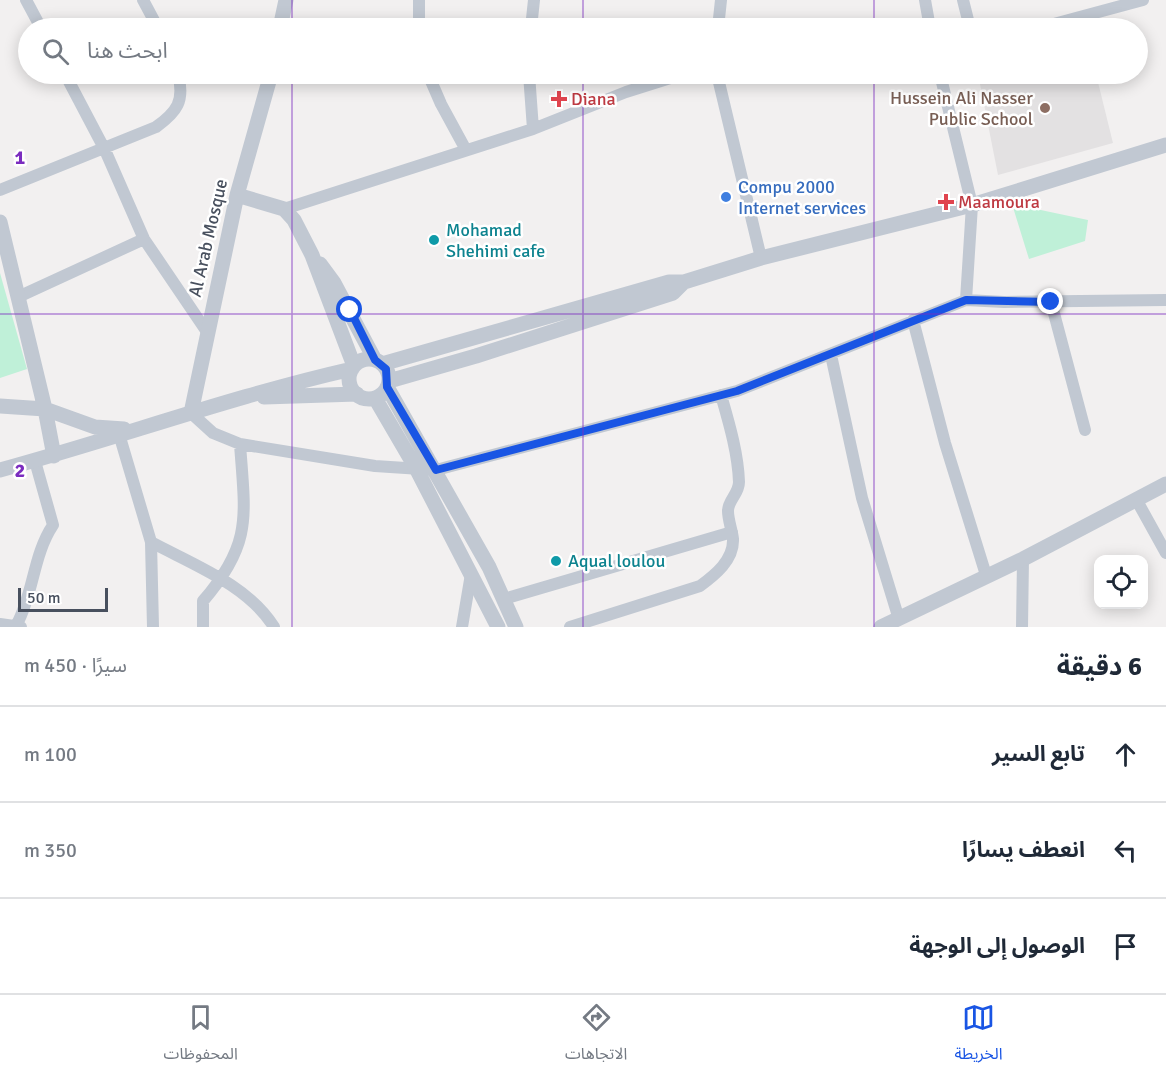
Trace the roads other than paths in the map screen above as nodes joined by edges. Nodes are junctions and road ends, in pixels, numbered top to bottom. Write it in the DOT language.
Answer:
graph roads {
  1 [pos="26,0"];
  2 [pos="143,0"];
  3 [pos="286,0"];
  4 [pos="419,0"];
  5 [pos="534,0"];
  6 [pos="721,0"];
  7 [pos="925,0"];
  8 [pos="963,0"];
  9 [pos="1143,0"];
  10 [pos="36,18"];
  11 [pos="153,18"];
  12 [pos="282,18"];
  13 [pos="419,18"];
  14 [pos="532,18"];
  15 [pos="719,18"];
  16 [pos="928,18"];
  17 [pos="968,18"];
  18 [pos="1076,18"];
  19 [pos="70,84"];
  20 [pos="180,84"];
  21 [pos="268,84"];
  22 [pos="432,84"];
  23 [pos="530,84"];
  24 [pos="651,84"];
  25 [pos="719,84"];
  26 [pos="942,84"];
  27 [pos="533,129"];
  28 [pos="1166,145"];
  29 [pos="105,150"];
  30 [pos="466,150"];
  31 [pos="0,189"];
  32 [pos="237,195"];
  33 [pos="972,205"];
  34 [pos="284,209"];
  35 [pos="0,222"];
  36 [pos="144,239"];
  37 [pos="312,255"];
  38 [pos="761,258"];
  39 [pos="684,282"];
  40 [pos="18,297"];
  41 [pos="966,300"];
  42 [pos="1166,300"];
  43 [pos="1051,302"];
  44 [pos="914,321"];
  45 [pos="207,332"];
  46 [pos="831,355"];
  47 [pos="379,362"];
  48 [pos="353,368"];
  49 [pos="388,384"];
  50 [pos="357,394"];
  51 [pos="721,395"];
  52 [pos="375,398"];
  53 [pos="238,400"];
  54 [pos="0,406"];
  55 [pos="45,409"];
  56 [pos="191,413"];
  57 [pos="142,428"];
  58 [pos="1085,430"];
  59 [pos="119,434"];
  60 [pos="240,444"];
  61 [pos="54,456"];
  62 [pos="36,461"];
  63 [pos="0,470"];
  64 [pos="417,470"];
  65 [pos="436,470"];
  66 [pos="1166,484"];
  67 [pos="1136,499"];
  68 [pos="732,532"];
  69 [pos="151,542"];
  70 [pos="1166,553"];
  71 [pos="1023,559"];
  72 [pos="471,574"];
  73 [pos="986,575"];
  74 [pos="222,579"];
  75 [pos="504,599"];
  76 [pos="898,616"];
  77 [pos="0,624"];
  78 [pos="19,626"];
  79 [pos="153,627"];
  80 [pos="203,627"];
  81 [pos="274,627"];
  82 [pos="462,627"];
  83 [pos="498,627"];
  84 [pos="516,627"];
  85 [pos="570,627"];
  86 [pos="880,627"];
  87 [pos="1022,627"];
  1 -- 10 [label="street"];
  2 -- 11 [label="street"];
  3 -- 12 [label="street"];
  4 -- 13 [label="street"];
  5 -- 14 [label="street"];
  6 -- 15 [label="street"];
  7 -- 16 [label="street"];
  8 -- 17 [label="street"];
  9 -- 18 [label="street"];
  19 -- 29 [label="street"];
  20 -- 29 [label="street"];
  21 -- 32 [label="street, Al Arab Mosque"];
  22 -- 30 [label="street"];
  23 -- 27 [label="street"];
  24 -- 27 [label="street"];
  25 -- 38 [label="street"];
  26 -- 33 [label="street"];
  27 -- 30 [label="street"];
  28 -- 33 [label="street"];
  29 -- 31 [label="street"];
  29 -- 36 [label="street"];
  30 -- 34 [label="street"];
  32 -- 34 [label="street"];
  32 -- 45 [label="street, Al Arab Mosque"];
  33 -- 38 [label="street"];
  33 -- 41 [label="street"];
  34 -- 37 [label="street"];
  35 -- 40 [label="street"];
  36 -- 40 [label="street"];
  36 -- 45 [label="street"];
  37 -- 47 [label="street"];
  37 -- 48 [label="street"];
  38 -- 39 [label="street"];
  39 -- 47 [label="street"];
  39 -- 49 [label="street"];
  40 -- 55 [label="street"];
  41 -- 43 [label="street"];
  41 -- 44 [label="street"];
  42 -- 43 [label="street"];
  43 -- 58 [label="street"];
  44 -- 46 [label="street"];
  44 -- 73 [label="street"];
  45 -- 56 [label="street, Al Arab Mosque"];
  46 -- 51 [label="street"];
  46 -- 76 [label="street"];
  47 -- 48 [label="street"];
  47 -- 49 [label="street"];
  48 -- 50 [label="street"];
  48 -- 53 [label="street"];
  49 -- 52 [label="street"];
  49 -- 65 [label="street"];
  50 -- 52 [label="street"];
  50 -- 53 [label="street"];
  51 -- 65 [label="street"];
  51 -- 68 [label="street"];
  52 -- 64 [label="street"];
  53 -- 56 [label="street"];
  54 -- 55 [label="street"];
  55 -- 57 [label="street"];
  55 -- 61 [label="street"];
  56 -- 57 [label="street"];
  56 -- 60 [label="street"];
  57 -- 59 [label="street"];
  59 -- 61 [label="street"];
  59 -- 69 [label="street"];
  60 -- 64 [label="street"];
  60 -- 74 [label="street"];
  61 -- 62 [label="street"];
  62 -- 63 [label="street"];
  62 -- 78 [label="street"];
  64 -- 65 [label="street"];
  64 -- 72 [label="street"];
  65 -- 75 [label="street"];
  66 -- 67 [label="street"];
  67 -- 70 [label="street"];
  67 -- 71 [label="street"];
  68 -- 75 [label="street"];
  68 -- 85 [label="street"];
  69 -- 74 [label="street"];
  69 -- 79 [label="street"];
  71 -- 73 [label="street"];
  71 -- 87 [label="street"];
  72 -- 82 [label="street"];
  72 -- 83 [label="street"];
  73 -- 76 [label="street"];
  74 -- 80 [label="street"];
  74 -- 81 [label="street"];
  75 -- 84 [label="street"];
  76 -- 86 [label="street"];
  77 -- 78 [label="street"];
}
